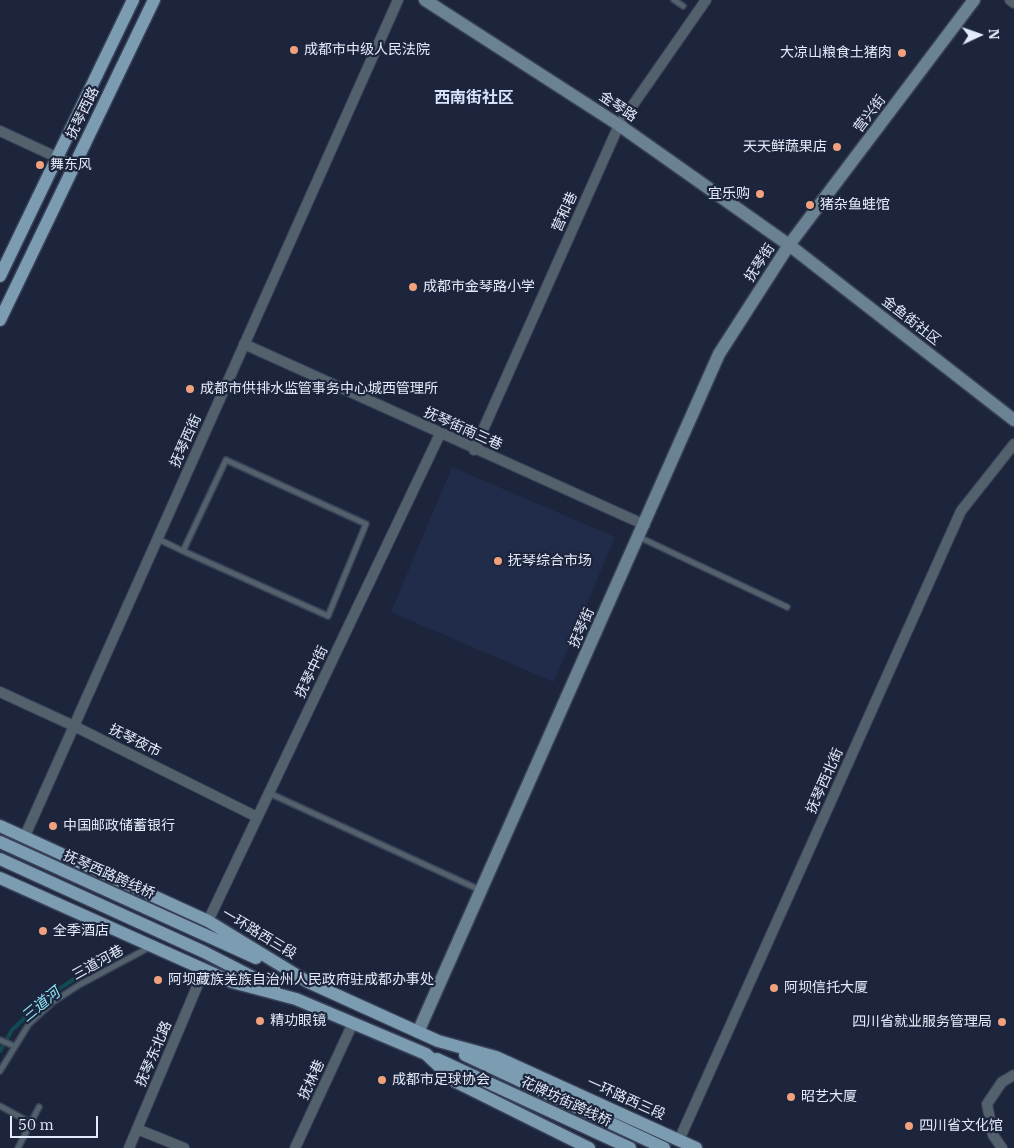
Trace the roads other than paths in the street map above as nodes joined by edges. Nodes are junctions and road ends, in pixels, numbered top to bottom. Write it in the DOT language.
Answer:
graph roads {
  1 [pos="133,0"];
  2 [pos="154,0"];
  3 [pos="398,0"];
  4 [pos="425,0"];
  5 [pos="674,0"];
  6 [pos="706,0"];
  7 [pos="974,0"];
  8 [pos="1010,0"];
  9 [pos="1014,3"];
  10 [pos="683,6"];
  11 [pos="619,125"];
  12 [pos="0,131"];
  13 [pos="62,160"];
  14 [pos="789,245"];
  15 [pos="0,276"];
  16 [pos="0,320"];
  17 [pos="244,344"];
  18 [pos="1014,420"];
  19 [pos="440,434"];
  20 [pos="1014,444"];
  21 [pos="474,450"];
  22 [pos="645,525"];
  23 [pos="639,537"];
  24 [pos="158,539"];
  25 [pos="183,551"];
  26 [pos="787,607"];
  27 [pos="0,692"];
  28 [pos="74,726"];
  29 [pos="269,793"];
  30 [pos="257,817"];
  31 [pos="0,826"];
  32 [pos="24,838"];
  33 [pos="0,842"];
  34 [pos="0,859"];
  35 [pos="0,878"];
  36 [pos="481,890"];
  37 [pos="208,921"];
  38 [pos="153,946"];
  39 [pos="204,970"];
  40 [pos="308,982"];
  41 [pos="296,999"];
  42 [pos="353,1024"];
  43 [pos="418,1032"];
  44 [pos="0,1040"];
  45 [pos="438,1041"];
  46 [pos="12,1045"];
  47 [pos="426,1054"];
  48 [pos="0,1071"];
  49 [pos="1014,1074"];
  50 [pos="0,1106"];
  51 [pos="39,1106"];
  52 [pos="31,1123"];
  53 [pos="137,1129"];
  54 [pos="679,1140"];
  55 [pos="18,1148"];
  56 [pos="128,1148"];
  57 [pos="184,1148"];
  58 [pos="295,1148"];
  59 [pos="589,1148"];
  60 [pos="630,1148"];
  61 [pos="664,1148"];
  62 [pos="696,1148"];
  63 [pos="1002,1148"];
  1 -- 13 [label="main road, 抚琴西路"];
  2 -- 16 [label="main road, 抚琴西路"];
  3 -- 17 [label="street, 抚琴西街"];
  4 -- 11 [label="street, 金琴路"];
  5 -- 10 [label="lane"];
  6 -- 11 [label="street, 营和巷"];
  7 -- 14 [label="street, 营兴街"];
  8 -- 9 [label="street"];
  11 -- 14 [label="street, 金琴路"];
  11 -- 21 [label="street, 营和巷"];
  12 -- 13 [label="street"];
  13 -- 15 [label="main road, 抚琴西路"];
  14 -- 18 [label="street, 金鱼街社区"];
  14 -- 22 [label="street, 抚琴街"];
  17 -- 19 [label="street, 抚琴街南三巷"];
  17 -- 24 [label="street, 抚琴西街"];
  19 -- 21 [label="street, 抚琴街南三巷"];
  19 -- 29 [label="street, 抚琴中街"];
  20 -- 54 [label="street, 抚琴西北街"];
  21 -- 22 [label="street, 抚琴街南三巷"];
  22 -- 23 [label="street, 抚琴街"];
  23 -- 26 [label="lane"];
  23 -- 36 [label="street, 抚琴街"];
  24 -- 25 [label="lane"];
  24 -- 28 [label="street, 抚琴西街"];
  25 -- 25 [label="lane"];
  27 -- 28 [label="street, 抚琴夜市"];
  28 -- 30 [label="street, 抚琴夜市"];
  28 -- 32 [label="street, 抚琴西街"];
  29 -- 30 [label="street, 抚琴中街"];
  29 -- 36 [label="lane"];
  30 -- 37 [label="street, 抚琴中街"];
  31 -- 32 [label="main road, 一环路西三段"];
  32 -- 37 [label="main road, 一环路西三段"];
  33 -- 40 [label="main road, 抚琴西路跨线桥"];
  34 -- 41 [label="main road"];
  35 -- 38 [label="main road"];
  36 -- 43 [label="street, 抚琴街"];
  37 -- 40 [label="main road, 一环路西三段"];
  38 -- 39 [label="main road"];
  38 -- 46 [label="lane, 三道河巷"];
  39 -- 41 [label="main road"];
  39 -- 53 [label="street, 抚琴东北路"];
  40 -- 43 [label="main road, 一环路西三段"];
  41 -- 42 [label="main road"];
  42 -- 47 [label="main road"];
  42 -- 58 [label="street, 抚林巷"];
  43 -- 45 [label="main road, 一环路西三段"];
  44 -- 46 [label="lane"];
  45 -- 54 [label="main road, 一环路西三段"];
  45 -- 61 [label="main road, 花牌坊街跨线桥"];
  46 -- 48 [label="lane, 三道河巷"];
  47 -- 59 [label="main road"];
  47 -- 60 [label="main road, 花牌坊街跨线桥"];
  49 -- 63 [label="street"];
  50 -- 52 [label="lane"];
  51 -- 52 [label="lane"];
  52 -- 55 [label="lane"];
  53 -- 56 [label="street, 抚琴东北路"];
  53 -- 57 [label="street"];
  54 -- 62 [label="main road, 一环路西三段"];
}
